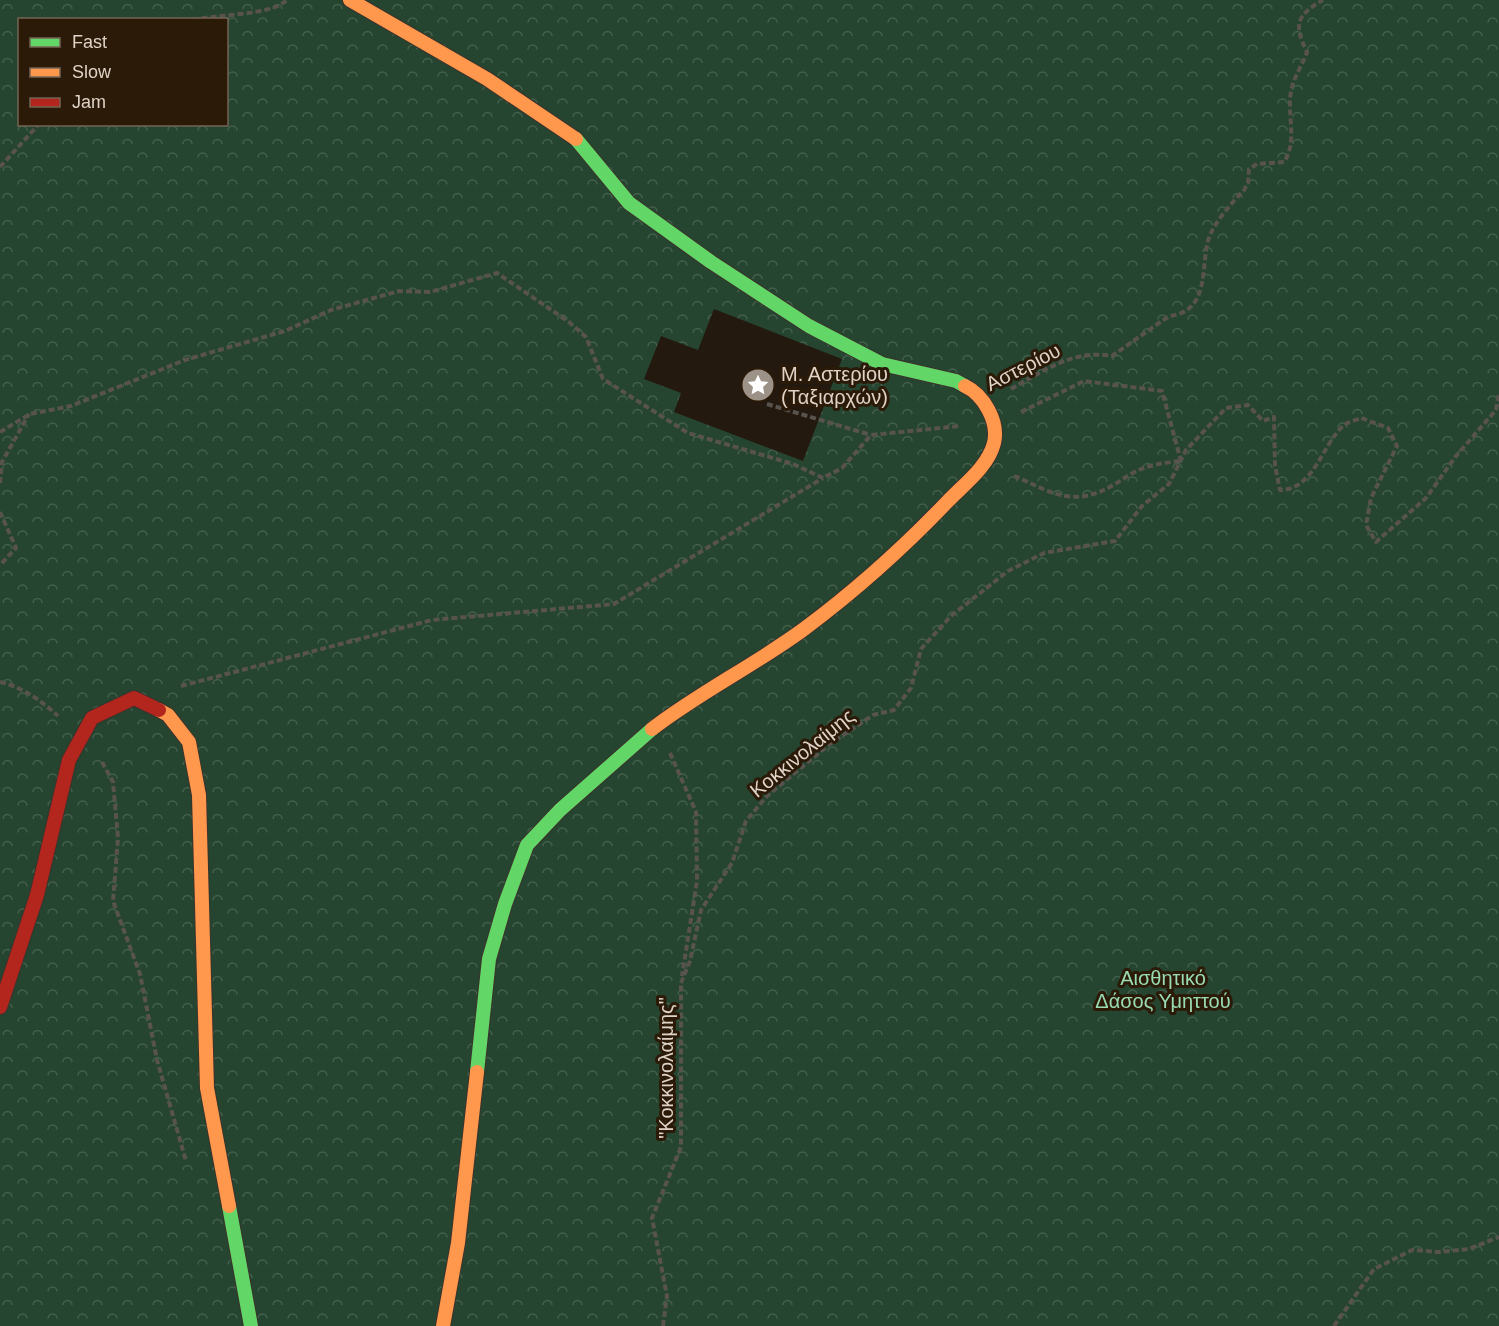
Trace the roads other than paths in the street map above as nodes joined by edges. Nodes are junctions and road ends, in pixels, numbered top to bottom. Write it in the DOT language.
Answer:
graph roads {
  1 [pos="350,0"];
  2 [pos="0,1006"];
  3 [pos="251,1326"];
  4 [pos="443,1326"];
  1 -- 4 [label="street"];
  2 -- 3 [label="street"];
}
